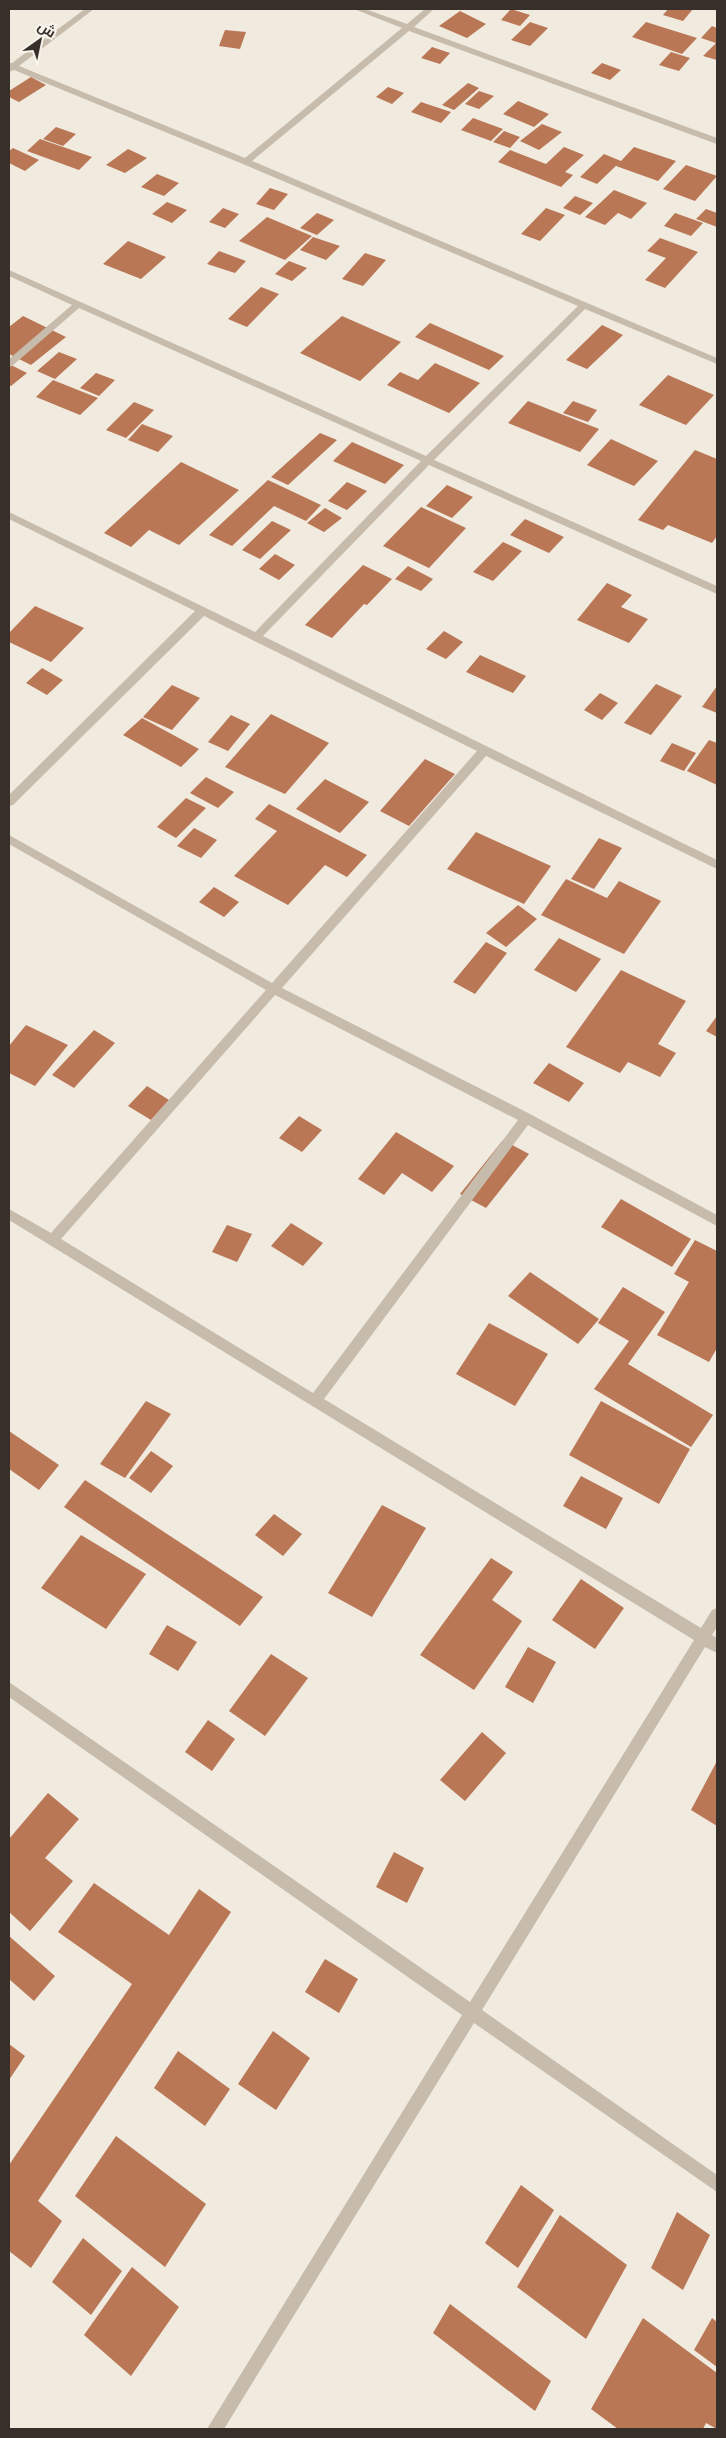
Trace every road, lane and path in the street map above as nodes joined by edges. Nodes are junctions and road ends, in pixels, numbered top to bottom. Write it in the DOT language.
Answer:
graph roads {
  1 [pos="90,9"];
  2 [pos="358,9"];
  3 [pos="430,9"];
  4 [pos="406,28"];
  5 [pos="10,67"];
  6 [pos="717,141"];
  7 [pos="246,162"];
  8 [pos="9,273"];
  9 [pos="78,304"];
  10 [pos="584,305"];
  11 [pos="717,361"];
  12 [pos="9,364"];
  13 [pos="428,460"];
  14 [pos="9,515"];
  15 [pos="717,590"];
  16 [pos="203,610"];
  17 [pos="256,636"];
  18 [pos="484,750"];
  19 [pos="9,802"];
  20 [pos="9,839"];
  21 [pos="717,865"];
  22 [pos="274,989"];
  23 [pos="526,1118"];
  24 [pos="9,1214"];
  25 [pos="717,1222"];
  26 [pos="52,1240"];
  27 [pos="315,1401"];
  28 [pos="717,1615"];
  29 [pos="703,1637"];
  30 [pos="717,1646"];
  31 [pos="9,1690"];
  32 [pos="472,2011"];
  33 [pos="717,2184"];
  34 [pos="215,2429"];
  1 -- 5 [label="street"];
  2 -- 4 [label="street"];
  3 -- 4 [label="street"];
  4 -- 6 [label="street"];
  4 -- 7 [label="street"];
  5 -- 7 [label="street"];
  7 -- 10 [label="street"];
  8 -- 9 [label="street"];
  9 -- 12 [label="street"];
  9 -- 13 [label="street"];
  10 -- 11 [label="street"];
  10 -- 13 [label="street"];
  13 -- 15 [label="street"];
  13 -- 17 [label="street"];
  14 -- 16 [label="street"];
  16 -- 17 [label="street"];
  16 -- 19 [label="street"];
  17 -- 18 [label="street"];
  18 -- 21 [label="street"];
  18 -- 22 [label="street"];
  20 -- 22 [label="street"];
  22 -- 23 [label="street"];
  22 -- 26 [label="street"];
  23 -- 25 [label="street"];
  23 -- 27 [label="street"];
  24 -- 26 [label="street"];
  26 -- 27 [label="street"];
  27 -- 29 [label="street"];
  28 -- 29 [label="street"];
  29 -- 30 [label="street"];
  29 -- 32 [label="street"];
  31 -- 32 [label="street"];
  32 -- 33 [label="street"];
  32 -- 34 [label="street"];
}
